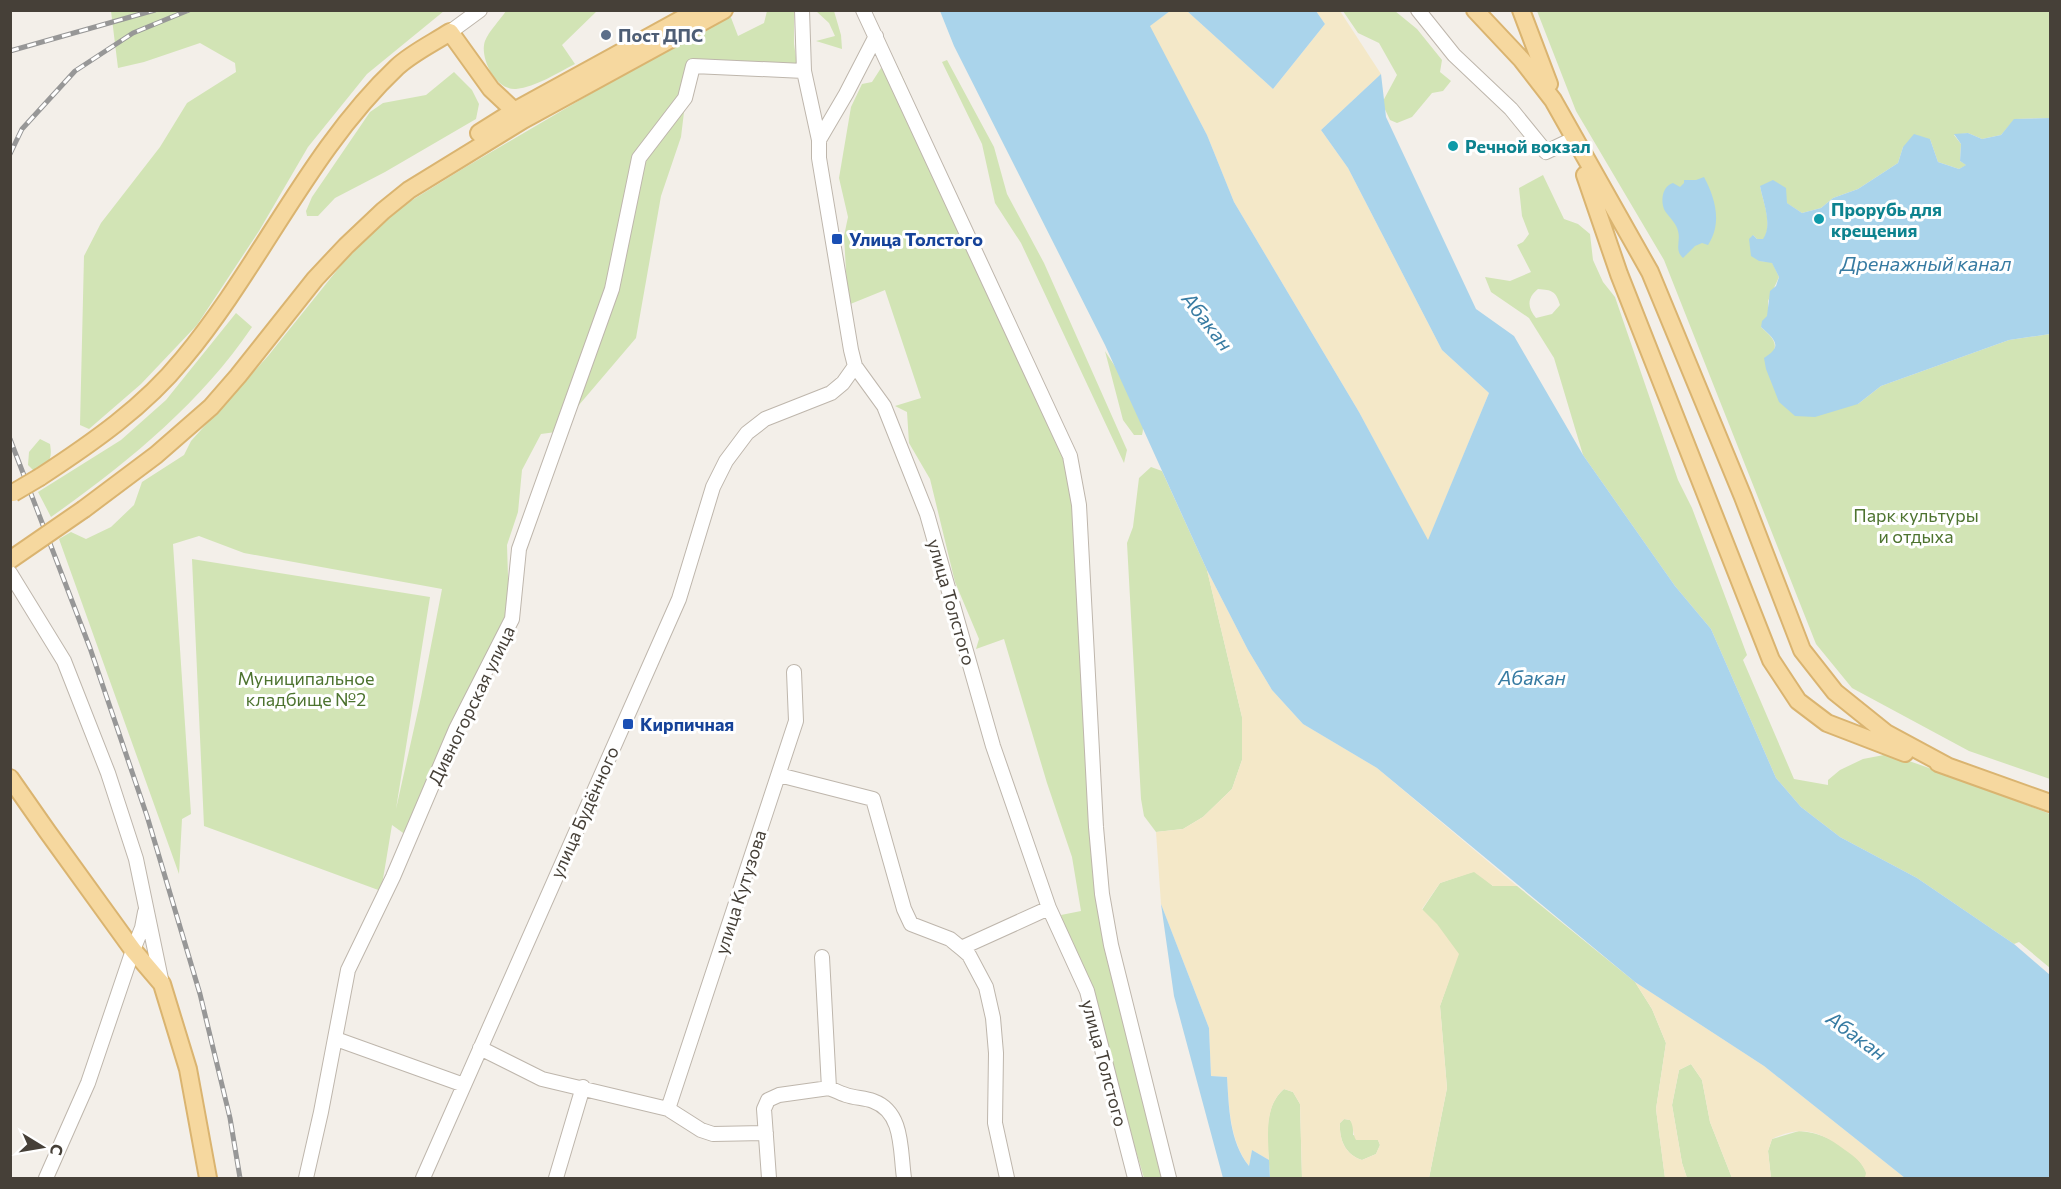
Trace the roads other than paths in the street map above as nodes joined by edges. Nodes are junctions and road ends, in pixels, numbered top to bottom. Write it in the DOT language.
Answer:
graph roads {
  1 [pos="480,10"];
  2 [pos="698,10"];
  3 [pos="724,10"];
  4 [pos="802,10"];
  5 [pos="863,10"];
  6 [pos="1418,10"];
  7 [pos="1475,10"];
  8 [pos="1521,10"];
  9 [pos="450,32"];
  10 [pos="876,36"];
  11 [pos="804,71"];
  12 [pos="491,89"];
  13 [pos="550,92"];
  14 [pos="1560,113"];
  15 [pos="519,115"];
  16 [pos="1573,139"];
  17 [pos="819,140"];
  18 [pos="855,366"];
  19 [pos="12,494"];
  20 [pos="83,506"];
  21 [pos="10,550"];
  22 [pos="10,560"];
  23 [pos="10,573"];
  24 [pos="794,672"];
  25 [pos="1949,767"];
  26 [pos="779,775"];
  27 [pos="10,778"];
  28 [pos="2050,803"];
  29 [pos="146,904"];
  30 [pos="1049,908"];
  31 [pos="961,948"];
  32 [pos="133,950"];
  33 [pos="822,957"];
  34 [pos="162,984"];
  35 [pos="336,1039"];
  36 [pos="480,1048"];
  37 [pos="464,1085"];
  38 [pos="583,1087"];
  39 [pos="829,1088"];
  40 [pos="668,1109"];
  41 [pos="766,1133"];
  42 [pos="46,1179"];
  43 [pos="208,1179"];
  44 [pos="306,1179"];
  45 [pos="423,1179"];
  46 [pos="556,1179"];
  47 [pos="769,1179"];
  48 [pos="904,1179"];
  49 [pos="1007,1179"];
  50 [pos="1135,1179"];
  51 [pos="1169,1179"];
  1 -- 9 [label="street"];
  2 -- 13 [label="main road"];
  3 -- 15 [label="main road"];
  4 -- 11 [label="street, улица Толстого"];
  5 -- 10 [label="street"];
  6 -- 16 [label="street"];
  7 -- 14 [label="main road"];
  8 -- 14 [label="main road"];
  9 -- 12 [label="main road"];
  9 -- 19 [label="main road, bridge"];
  10 -- 17 [label="street"];
  10 -- 51 [label="street"];
  11 -- 17 [label="street, улица Толстого"];
  11 -- 35 [label="street, Дивногорская улица"];
  12 -- 13 [label="main road"];
  12 -- 15 [label="main road"];
  13 -- 15 [label="main road"];
  14 -- 16 [label="main road"];
  15 -- 20 [label="main road"];
  16 -- 25 [label="main road"];
  16 -- 25 [label="main road"];
  17 -- 18 [label="street, улица Толстого"];
  18 -- 30 [label="street, улица Толстого"];
  18 -- 36 [label="street, улица Будённого"];
  20 -- 21 [label="main road"];
  20 -- 22 [label="main road, bridge"];
  23 -- 29 [label="street"];
  24 -- 26 [label="street, улица Кутузова"];
  25 -- 28 [label="main road"];
  26 -- 31 [label="street"];
  26 -- 40 [label="street, улица Кутузова"];
  27 -- 32 [label="main road"];
  29 -- 32 [label="street"];
  29 -- 34 [label="street"];
  30 -- 31 [label="street"];
  30 -- 50 [label="street, улица Толстого"];
  31 -- 49 [label="street"];
  32 -- 34 [label="main road"];
  32 -- 42 [label="street"];
  33 -- 39 [label="street"];
  34 -- 43 [label="main road"];
  35 -- 37 [label="street"];
  35 -- 44 [label="street, Дивногорская улица"];
  36 -- 37 [label="street, улица Будённого"];
  36 -- 38 [label="street"];
  37 -- 45 [label="street, улица Будённого"];
  38 -- 40 [label="street"];
  38 -- 46 [label="street"];
  39 -- 41 [label="street"];
  39 -- 48 [label="street"];
  40 -- 41 [label="street"];
  41 -- 47 [label="street"];
}
